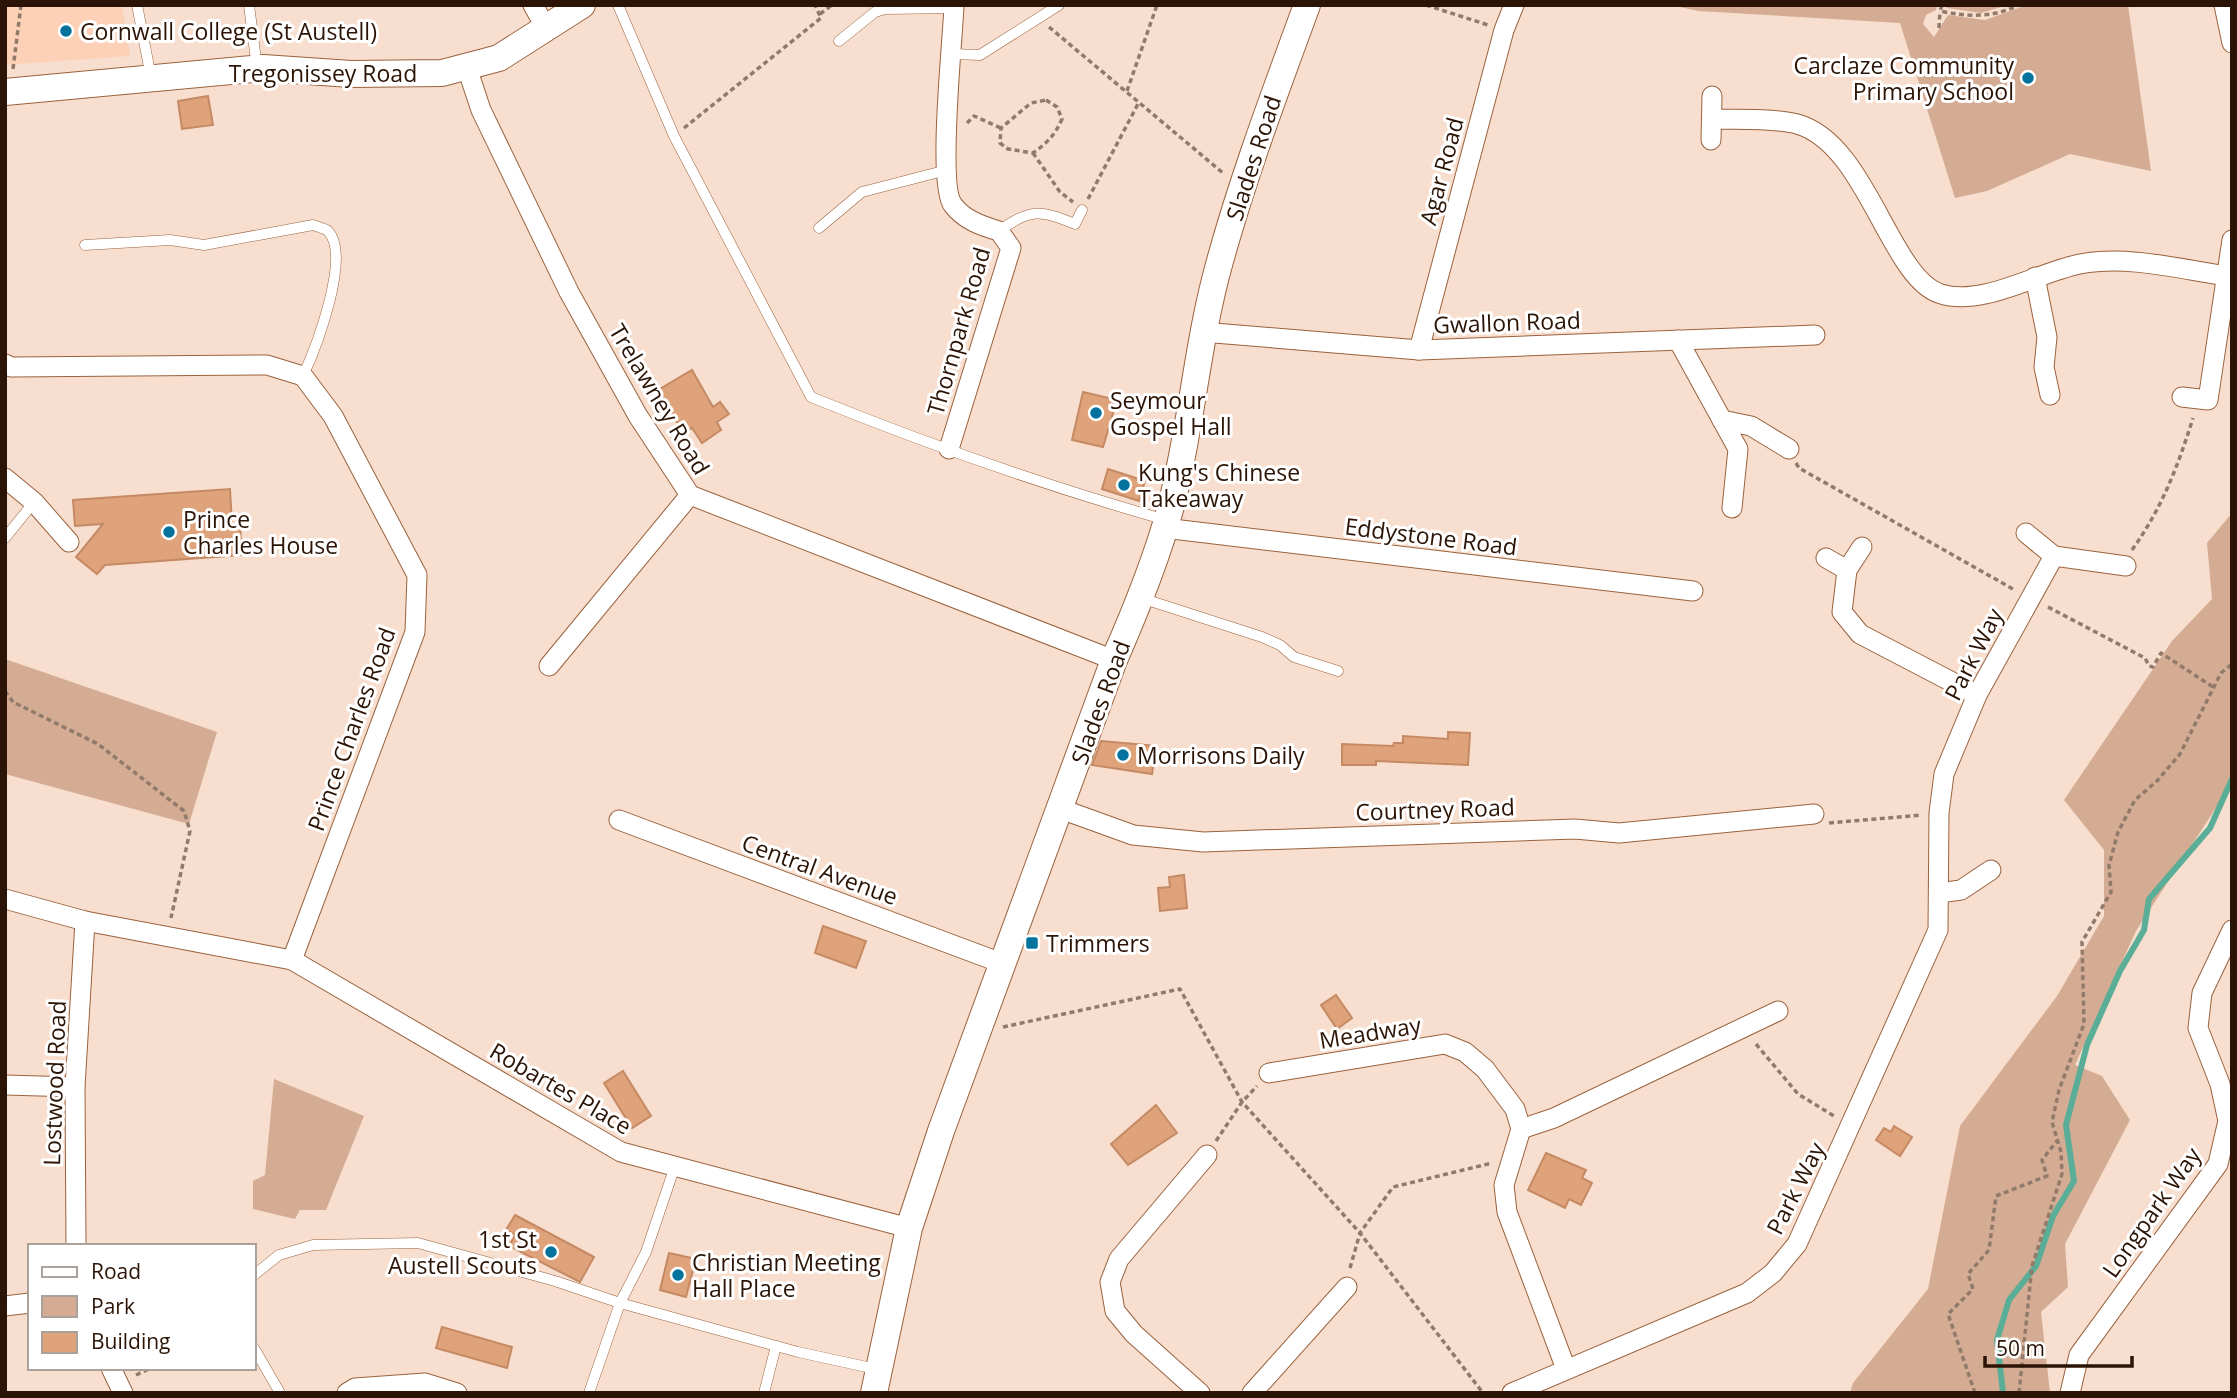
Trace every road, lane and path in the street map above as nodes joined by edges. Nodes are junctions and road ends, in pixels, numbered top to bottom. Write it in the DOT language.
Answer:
graph roads {
  1 [pos="20,5"];
  2 [pos="137,5"];
  3 [pos="249,5"];
  4 [pos="533,5"];
  5 [pos="582,5"];
  6 [pos="618,5"];
  7 [pos="815,5"];
  8 [pos="832,5"];
  9 [pos="1059,5"];
  10 [pos="1157,5"];
  11 [pos="1307,5"];
  12 [pos="1426,5"];
  13 [pos="1514,5"];
  14 [pos="2019,5"];
  15 [pos="2224,5"];
  16 [pos="954,7"];
  17 [pos="1941,8"];
  18 [pos="820,14"];
  19 [pos="1041,18"];
  20 [pos="546,28"];
  21 [pos="1938,28"];
  22 [pos="1504,30"];
  23 [pos="839,41"];
  24 [pos="2232,43"];
  25 [pos="952,54"];
  26 [pos="467,68"];
  27 [pos="257,69"];
  28 [pos="152,79"];
  29 [pos="1127,91"];
  30 [pos="7,92"];
  31 [pos="1713,96"];
  32 [pos="1139,102"];
  33 [pos="1712,119"];
  34 [pos="1001,128"];
  35 [pos="674,136"];
  36 [pos="947,138"];
  37 [pos="1711,140"];
  38 [pos="1032,153"];
  39 [pos="947,170"];
  40 [pos="1244,183"];
  41 [pos="1082,210"];
  42 [pos="818,228"];
  43 [pos="999,231"];
  44 [pos="2232,240"];
  45 [pos="85,245"];
  46 [pos="2227,276"];
  47 [pos="2035,277"];
  48 [pos="1202,332"];
  49 [pos="1815,335"];
  50 [pos="1678,340"];
  51 [pos="1419,350"];
  52 [pos="5,364"];
  53 [pos="303,376"];
  54 [pos="2050,396"];
  55 [pos="2190,398"];
  56 [pos="1723,420"];
  57 [pos="950,449"];
  58 [pos="1789,449"];
  59 [pos="5,478"];
  60 [pos="690,495"];
  61 [pos="34,502"];
  62 [pos="1732,508"];
  63 [pos="1165,524"];
  64 [pos="2026,534"];
  65 [pos="5,538"];
  66 [pos="69,542"];
  67 [pos="1862,547"];
  68 [pos="2054,556"];
  69 [pos="1826,558"];
  70 [pos="2126,566"];
  71 [pos="1847,570"];
  72 [pos="1693,591"];
  73 [pos="1140,598"];
  74 [pos="2030,598"];
  75 [pos="1114,660"];
  76 [pos="2232,664"];
  77 [pos="549,666"];
  78 [pos="1338,671"];
  79 [pos="2213,687"];
  80 [pos="5,691"];
  81 [pos="1977,695"];
  82 [pos="1061,809"];
  83 [pos="1939,813"];
  84 [pos="1814,814"];
  85 [pos="619,820"];
  86 [pos="1991,870"];
  87 [pos="1938,893"];
  88 [pos="5,899"];
  89 [pos="85,921"];
  90 [pos="2232,930"];
  91 [pos="167,936"];
  92 [pos="2226,956"];
  93 [pos="292,960"];
  94 [pos="1004,964"];
  95 [pos="1778,1011"];
  96 [pos="1743,1028"];
  97 [pos="980,1030"];
  98 [pos="1269,1073"];
  99 [pos="5,1085"];
  100 [pos="75,1087"];
  101 [pos="1242,1102"];
  102 [pos="1852,1128"];
  103 [pos="1521,1129"];
  104 [pos="2057,1141"];
  105 [pos="1208,1155"];
  106 [pos="1511,1158"];
  107 [pos="675,1167"];
  108 [pos="2225,1167"];
  109 [pos="909,1228"];
  110 [pos="1360,1233"];
  111 [pos="76,1244"];
  112 [pos="256,1273"];
  113 [pos="1347,1287"];
  114 [pos="28,1303"];
  115 [pos="620,1303"];
  116 [pos="5,1306"];
  117 [pos="776,1346"];
  118 [pos="256,1351"];
  119 [pos="1566,1369"];
  120 [pos="112,1370"];
  121 [pos="876,1381"];
  122 [pos="122,1393"];
  123 [pos="280,1393"];
  124 [pos="347,1393"];
  125 [pos="457,1393"];
  126 [pos="589,1393"];
  127 [pos="764,1393"];
  128 [pos="1200,1393"];
  129 [pos="1252,1393"];
  130 [pos="1483,1393"];
  131 [pos="1512,1393"];
  132 [pos="1975,1393"];
  133 [pos="2020,1393"];
  134 [pos="2070,1393"];
  1 -- 30 [label="path"];
  2 -- 28 [label="lane"];
  3 -- 27 [label="lane"];
  4 -- 20 [label="street"];
  5 -- 20 [label="street, Tregonissey Road"];
  6 -- 35 [label="lane"];
  7 -- 18 [label="path"];
  8 -- 18 [label="path"];
  9 -- 19 [label="lane"];
  10 -- 29 [label="path"];
  11 -- 40 [label="street, Slades Road"];
  12 -- 22 [label="path"];
  13 -- 22 [label="street, Agar Road"];
  14 -- 17 [label="path"];
  15 -- 24 [label="street"];
  16 -- 23 [label="lane"];
  16 -- 25 [label="street, Thornpark Road"];
  17 -- 21 [label="path"];
  18 -- 35 [label="path"];
  19 -- 25 [label="lane"];
  19 -- 29 [label="path"];
  20 -- 26 [label="street, Tregonissey Road"];
  22 -- 51 [label="street, Agar Road"];
  25 -- 36 [label="street, Thornpark Road"];
  26 -- 27 [label="street, Tregonissey Road"];
  26 -- 60 [label="street, Trelawney Road"];
  27 -- 28 [label="street, Tregonissey Road"];
  28 -- 30 [label="street, Tregonissey Road"];
  29 -- 32 [label="path"];
  31 -- 33 [label="street"];
  32 -- 40 [label="path"];
  32 -- 41 [label="path"];
  33 -- 37 [label="street"];
  33 -- 47 [label="street"];
  34 -- 36 [label="path"];
  34 -- 38 [label="path"];
  34 -- 38 [label="path"];
  35 -- 57 [label="lane"];
  36 -- 39 [label="street, Thornpark Road"];
  38 -- 41 [label="path"];
  39 -- 42 [label="lane"];
  39 -- 43 [label="street, Thornpark Road"];
  40 -- 48 [label="street, Slades Road"];
  41 -- 43 [label="lane"];
  43 -- 57 [label="street, Thornpark Road"];
  44 -- 46 [label="street"];
  45 -- 53 [label="lane"];
  46 -- 47 [label="street"];
  46 -- 55 [label="street"];
  47 -- 54 [label="street"];
  48 -- 51 [label="street, Gwallon Road"];
  48 -- 63 [label="street, Slades Road"];
  49 -- 50 [label="street, Gwallon Road"];
  50 -- 51 [label="street, Gwallon Road"];
  50 -- 56 [label="street"];
  52 -- 53 [label="street"];
  53 -- 93 [label="street, Prince Charles Road"];
  55 -- 70 [label="path"];
  56 -- 58 [label="street"];
  56 -- 62 [label="street"];
  57 -- 63 [label="lane"];
  58 -- 74 [label="path"];
  59 -- 61 [label="street"];
  60 -- 75 [label="street, Trelawney Road"];
  60 -- 77 [label="street"];
  61 -- 65 [label="lane"];
  61 -- 66 [label="street"];
  63 -- 72 [label="street, Eddystone Road"];
  63 -- 73 [label="street, Slades Road"];
  64 -- 68 [label="street"];
  67 -- 71 [label="street"];
  68 -- 70 [label="street"];
  68 -- 74 [label="street, Park Way"];
  69 -- 71 [label="street"];
  71 -- 81 [label="street"];
  73 -- 75 [label="street, Slades Road"];
  73 -- 78 [label="lane"];
  74 -- 79 [label="path"];
  74 -- 81 [label="street, Park Way"];
  75 -- 82 [label="street, Slades Road"];
  76 -- 79 [label="path"];
  79 -- 104 [label="path"];
  80 -- 91 [label="path"];
  81 -- 83 [label="street, Park Way"];
  82 -- 84 [label="street, Courtney Road"];
  82 -- 94 [label="street, Slades Road"];
  83 -- 84 [label="path"];
  83 -- 87 [label="street, Park Way"];
  85 -- 94 [label="street, Central Avenue"];
  86 -- 87 [label="street"];
  87 -- 102 [label="street, Park Way"];
  88 -- 89 [label="street"];
  89 -- 91 [label="street"];
  89 -- 100 [label="street, Lostwood Road"];
  90 -- 92 [label="street, Longpark Way"];
  91 -- 93 [label="street"];
  92 -- 108 [label="street, Longpark Way"];
  93 -- 107 [label="street, Robartes Place"];
  94 -- 97 [label="street, Slades Road"];
  95 -- 96 [label="street"];
  96 -- 102 [label="path"];
  96 -- 103 [label="street"];
  97 -- 101 [label="path"];
  97 -- 109 [label="street, Slades Road"];
  98 -- 101 [label="path"];
  98 -- 103 [label="street, Meadway"];
  99 -- 100 [label="street"];
  100 -- 111 [label="street, Lostwood Road"];
  101 -- 105 [label="path"];
  101 -- 110 [label="path"];
  102 -- 119 [label="street, Park Way"];
  103 -- 106 [label="street"];
  104 -- 132 [label="path"];
  104 -- 133 [label="path"];
  105 -- 128 [label="street"];
  106 -- 110 [label="path"];
  106 -- 119 [label="street"];
  107 -- 109 [label="street, Robartes Place"];
  107 -- 115 [label="lane"];
  108 -- 134 [label="street, Longpark Way"];
  109 -- 121 [label="street, Slades Road"];
  110 -- 113 [label="path"];
  110 -- 130 [label="path"];
  112 -- 115 [label="lane"];
  113 -- 129 [label="street"];
  114 -- 116 [label="street"];
  115 -- 117 [label="lane"];
  115 -- 126 [label="lane"];
  117 -- 121 [label="lane"];
  117 -- 127 [label="lane"];
  118 -- 123 [label="lane"];
  119 -- 131 [label="street, Park Way"];
  120 -- 122 [label="street"];
  124 -- 125 [label="street"];
}
